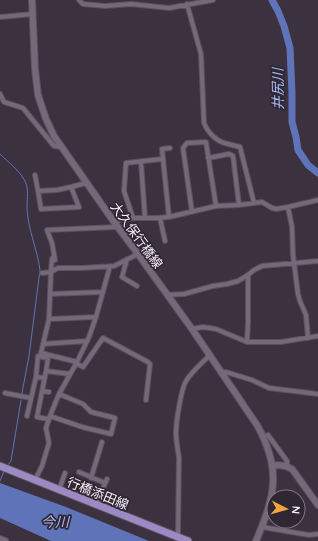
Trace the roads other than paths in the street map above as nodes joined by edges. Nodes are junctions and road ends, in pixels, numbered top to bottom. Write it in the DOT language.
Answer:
graph roads {
  1 [pos="32,0"];
  2 [pos="79,0"];
  3 [pos="212,0"];
  4 [pos="186,4"];
  5 [pos="32,14"];
  6 [pos="0,17"];
  7 [pos="0,94"];
  8 [pos="61,146"];
  9 [pos="170,148"];
  10 [pos="208,158"];
  11 [pos="162,159"];
  12 [pos="141,162"];
  13 [pos="35,175"];
  14 [pos="86,183"];
  15 [pos="71,187"];
  16 [pos="38,191"];
  17 [pos="318,200"];
  18 [pos="254,203"];
  19 [pos="239,205"];
  20 [pos="216,206"];
  21 [pos="288,207"];
  22 [pos="192,212"];
  23 [pos="169,217"];
  24 [pos="133,218"];
  25 [pos="145,218"];
  26 [pos="160,218"];
  27 [pos="116,225"];
  28 [pos="165,241"];
  29 [pos="138,254"];
  30 [pos="127,259"];
  31 [pos="318,261"];
  32 [pos="294,264"];
  33 [pos="110,266"];
  34 [pos="52,272"];
  35 [pos="42,273"];
  36 [pos="248,275"];
  37 [pos="137,286"];
  38 [pos="103,292"];
  39 [pos="50,294"];
  40 [pos="167,294"];
  41 [pos="96,317"];
  42 [pos="49,319"];
  43 [pos="192,329"];
  44 [pos="318,336"];
  45 [pos="308,338"];
  46 [pos="87,341"];
  47 [pos="247,342"];
  48 [pos="43,344"];
  49 [pos="210,355"];
  50 [pos="77,362"];
  51 [pos="46,371"];
  52 [pos="222,373"];
  53 [pos="70,374"];
  54 [pos="36,377"];
  55 [pos="45,378"];
  56 [pos="42,390"];
  57 [pos="48,392"];
  58 [pos="5,393"];
  59 [pos="59,394"];
  60 [pos="318,394"];
  61 [pos="31,398"];
  62 [pos="40,399"];
  63 [pos="146,400"];
  64 [pos="27,416"];
  65 [pos="49,418"];
  66 [pos="264,438"];
  67 [pos="102,442"];
  68 [pos="272,465"];
  69 [pos="287,466"];
  70 [pos="4,468"];
  71 [pos="79,472"];
  72 [pos="65,473"];
  73 [pos="91,478"];
  74 [pos="35,481"];
  75 [pos="59,490"];
  76 [pos="96,504"];
  77 [pos="318,505"];
  78 [pos="262,527"];
  79 [pos="318,534"];
  80 [pos="177,537"];
  81 [pos="0,539"];
  82 [pos="5,541"];
  83 [pos="188,541"];
  84 [pos="256,541"];
  1 -- 5 [label="main road, 大久保行橋線"];
  2 -- 4 [label="street"];
  3 -- 4 [label="street"];
  4 -- 18 [label="street"];
  5 -- 6 [label="street"];
  5 -- 8 [label="main road, 大久保行橋線"];
  7 -- 8 [label="street"];
  8 -- 14 [label="main road, 大久保行橋線"];
  9 -- 11 [label="street"];
  10 -- 19 [label="street"];
  10 -- 20 [label="street"];
  10 -- 22 [label="street"];
  11 -- 12 [label="street"];
  11 -- 23 [label="street"];
  12 -- 24 [label="street"];
  12 -- 25 [label="street"];
  13 -- 16 [label="street"];
  14 -- 15 [label="street"];
  14 -- 27 [label="main road, 大久保行橋線"];
  15 -- 16 [label="street"];
  15 -- 16 [label="street"];
  17 -- 21 [label="street"];
  18 -- 19 [label="street"];
  18 -- 21 [label="street"];
  19 -- 20 [label="street"];
  20 -- 22 [label="street"];
  21 -- 32 [label="street"];
  22 -- 23 [label="street"];
  23 -- 26 [label="street"];
  24 -- 25 [label="street"];
  24 -- 27 [label="street"];
  25 -- 26 [label="street"];
  26 -- 28 [label="street"];
  27 -- 29 [label="main road, 大久保行橋線"];
  27 -- 34 [label="street"];
  29 -- 30 [label="street"];
  29 -- 40 [label="main road, 大久保行橋線"];
  30 -- 33 [label="street"];
  30 -- 37 [label="street"];
  31 -- 32 [label="street"];
  32 -- 36 [label="street"];
  32 -- 45 [label="street"];
  33 -- 34 [label="street"];
  33 -- 38 [label="street"];
  34 -- 35 [label="street"];
  34 -- 39 [label="street"];
  36 -- 40 [label="street"];
  36 -- 47 [label="street"];
  38 -- 39 [label="street"];
  38 -- 41 [label="street"];
  39 -- 42 [label="street"];
  40 -- 43 [label="main road, 大久保行橋線"];
  41 -- 42 [label="street"];
  41 -- 46 [label="street"];
  42 -- 48 [label="street"];
  43 -- 47 [label="street"];
  43 -- 49 [label="main road, 大久保行橋線"];
  44 -- 45 [label="street"];
  45 -- 47 [label="street"];
  46 -- 48 [label="street"];
  46 -- 50 [label="street"];
  48 -- 50 [label="street"];
  49 -- 52 [label="main road, 大久保行橋線"];
  49 -- 80 [label="street"];
  50 -- 53 [label="street"];
  50 -- 63 [label="street"];
  51 -- 53 [label="street"];
  51 -- 54 [label="street"];
  51 -- 55 [label="street"];
  52 -- 60 [label="street"];
  52 -- 66 [label="main road, 大久保行橋線"];
  53 -- 59 [label="street"];
  54 -- 55 [label="street"];
  54 -- 61 [label="street"];
  55 -- 56 [label="street"];
  56 -- 57 [label="street"];
  56 -- 62 [label="street"];
  58 -- 61 [label="street"];
  59 -- 65 [label="street"];
  59 -- 65 [label="street"];
  61 -- 62 [label="street"];
  61 -- 64 [label="street"];
  62 -- 65 [label="street"];
  65 -- 74 [label="street"];
  66 -- 68 [label="main road, 大久保行橋線"];
  66 -- 69 [label="street"];
  67 -- 73 [label="street"];
  68 -- 69 [label="main road"];
  68 -- 78 [label="main road, 大久保行橋線"];
  69 -- 77 [label="main road"];
  70 -- 74 [label="main road, 行橋添田線"];
  71 -- 73 [label="street"];
  72 -- 75 [label="street"];
  73 -- 76 [label="street"];
  74 -- 75 [label="main road, 行橋添田線"];
  75 -- 76 [label="main road, 行橋添田線"];
  76 -- 80 [label="main road, 行橋添田線"];
  78 -- 79 [label="street"];
  78 -- 84 [label="main road, 大久保行橋線"];
  80 -- 83 [label="main road, 行橋添田線"];
  81 -- 82 [label="main road"];
}
